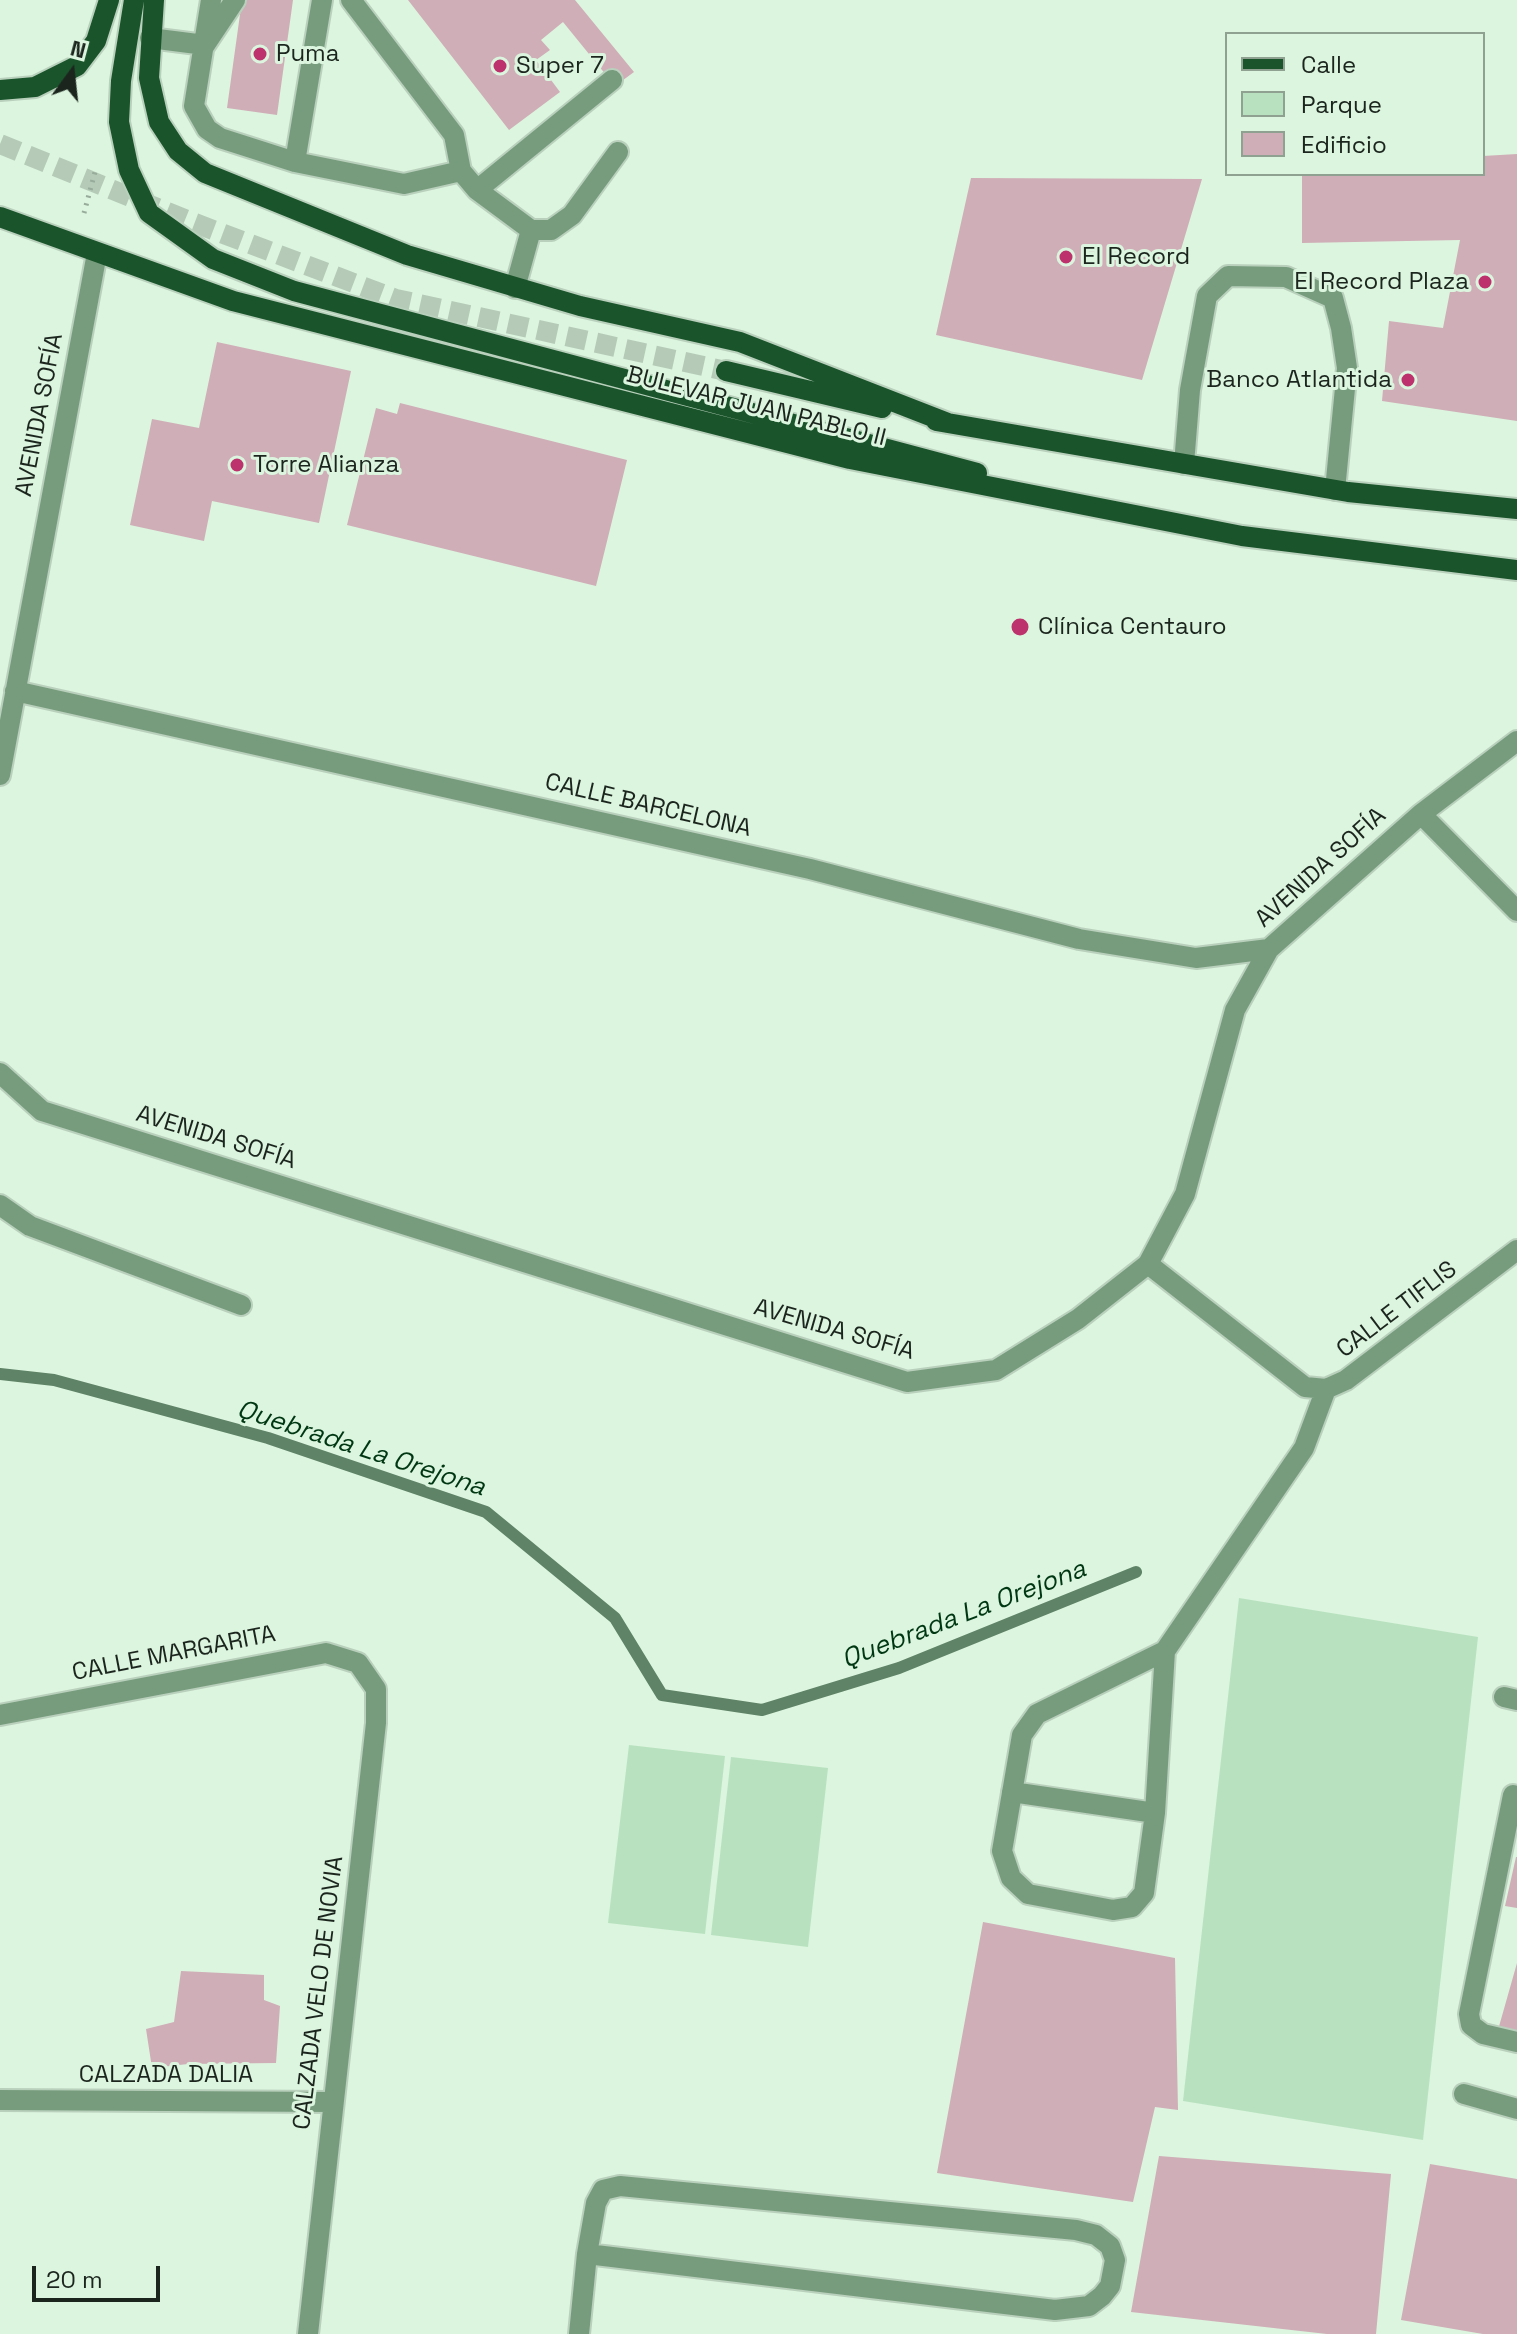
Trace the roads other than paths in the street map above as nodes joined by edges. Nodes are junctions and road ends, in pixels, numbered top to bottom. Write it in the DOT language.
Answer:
graph roads {
  1 [pos="109,0"];
  2 [pos="134,0"];
  3 [pos="154,0"];
  4 [pos="211,0"];
  5 [pos="235,0"];
  6 [pos="322,0"];
  7 [pos="351,0"];
  8 [pos="150,38"];
  9 [pos="205,45"];
  10 [pos="612,80"];
  11 [pos="0,90"];
  12 [pos="618,152"];
  13 [pos="295,162"];
  14 [pos="461,171"];
  15 [pos="477,190"];
  16 [pos="0,217"];
  17 [pos="531,230"];
  18 [pos="97,253"];
  19 [pos="515,288"];
  20 [pos="726,371"];
  21 [pos="948,423"];
  22 [pos="1184,464"];
  23 [pos="1335,490"];
  24 [pos="1517,509"];
  25 [pos="1125,515"];
  26 [pos="1517,570"];
  27 [pos="15,691"];
  28 [pos="1517,741"];
  29 [pos="0,775"];
  30 [pos="1421,814"];
  31 [pos="1517,911"];
  32 [pos="1269,949"];
  33 [pos="0,1073"];
  34 [pos="0,1205"];
  35 [pos="1517,1250"];
  36 [pos="1148,1264"];
  37 [pos="241,1305"];
  38 [pos="1326,1389"];
  39 [pos="1165,1651"];
  40 [pos="358,1663"];
  41 [pos="0,1715"];
  42 [pos="1012,1792"];
  43 [pos="1513,1795"];
  44 [pos="1155,1813"];
  45 [pos="1517,2042"];
  46 [pos="1464,2094"];
  47 [pos="0,2100"];
  48 [pos="332,2102"];
  49 [pos="1517,2109"];
  50 [pos="587,2254"];
  51 [pos="308,2334"];
  52 [pos="579,2334"];
  1 -- 11 [label="main road"];
  2 -- 25 [label="main road"];
  3 -- 8 [label="main road"];
  4 -- 9 [label="street"];
  5 -- 9 [label="street"];
  6 -- 13 [label="street"];
  7 -- 14 [label="street"];
  8 -- 9 [label="street"];
  8 -- 19 [label="main road"];
  9 -- 13 [label="street"];
  10 -- 15 [label="street"];
  12 -- 17 [label="street"];
  13 -- 14 [label="street"];
  14 -- 15 [label="street"];
  15 -- 17 [label="street"];
  16 -- 18 [label="main road, BULEVAR JUAN PABLO II"];
  17 -- 19 [label="street"];
  18 -- 25 [label="main road, BULEVAR JUAN PABLO II"];
  18 -- 27 [label="street, AVENIDA SOFÍA"];
  19 -- 21 [label="main road"];
  20 -- 21 [label="main road, BULEVAR JUAN PABLO II"];
  21 -- 22 [label="main road, BULEVAR JUAN PABLO II"];
  22 -- 23 [label="main road, BULEVAR JUAN PABLO II"];
  22 -- 23 [label="street"];
  23 -- 24 [label="main road, BULEVAR JUAN PABLO II"];
  25 -- 26 [label="main road, BULEVAR JUAN PABLO II"];
  27 -- 29 [label="street, AVENIDA SOFÍA"];
  27 -- 32 [label="street, CALLE BARCELONA"];
  28 -- 30 [label="street, AVENIDA SOFÍA"];
  30 -- 31 [label="street"];
  30 -- 32 [label="street, AVENIDA SOFÍA"];
  32 -- 36 [label="street, AVENIDA SOFÍA"];
  33 -- 36 [label="street, AVENIDA SOFÍA"];
  34 -- 37 [label="street"];
  35 -- 38 [label="street, CALLE TIFLIS"];
  36 -- 38 [label="street, CALLE TIFLIS"];
  38 -- 39 [label="street"];
  39 -- 42 [label="street"];
  39 -- 44 [label="street"];
  40 -- 41 [label="street, CALLE MARGARITA"];
  40 -- 48 [label="street, CALZADA VELO DE NOVIA"];
  42 -- 44 [label="street"];
  42 -- 44 [label="street"];
  43 -- 45 [label="street"];
  46 -- 49 [label="street"];
  47 -- 48 [label="street, CALZADA DALIA"];
  48 -- 51 [label="street, CALZADA VELO DE NOVIA"];
  50 -- 50 [label="street"];
  50 -- 52 [label="street"];
}
